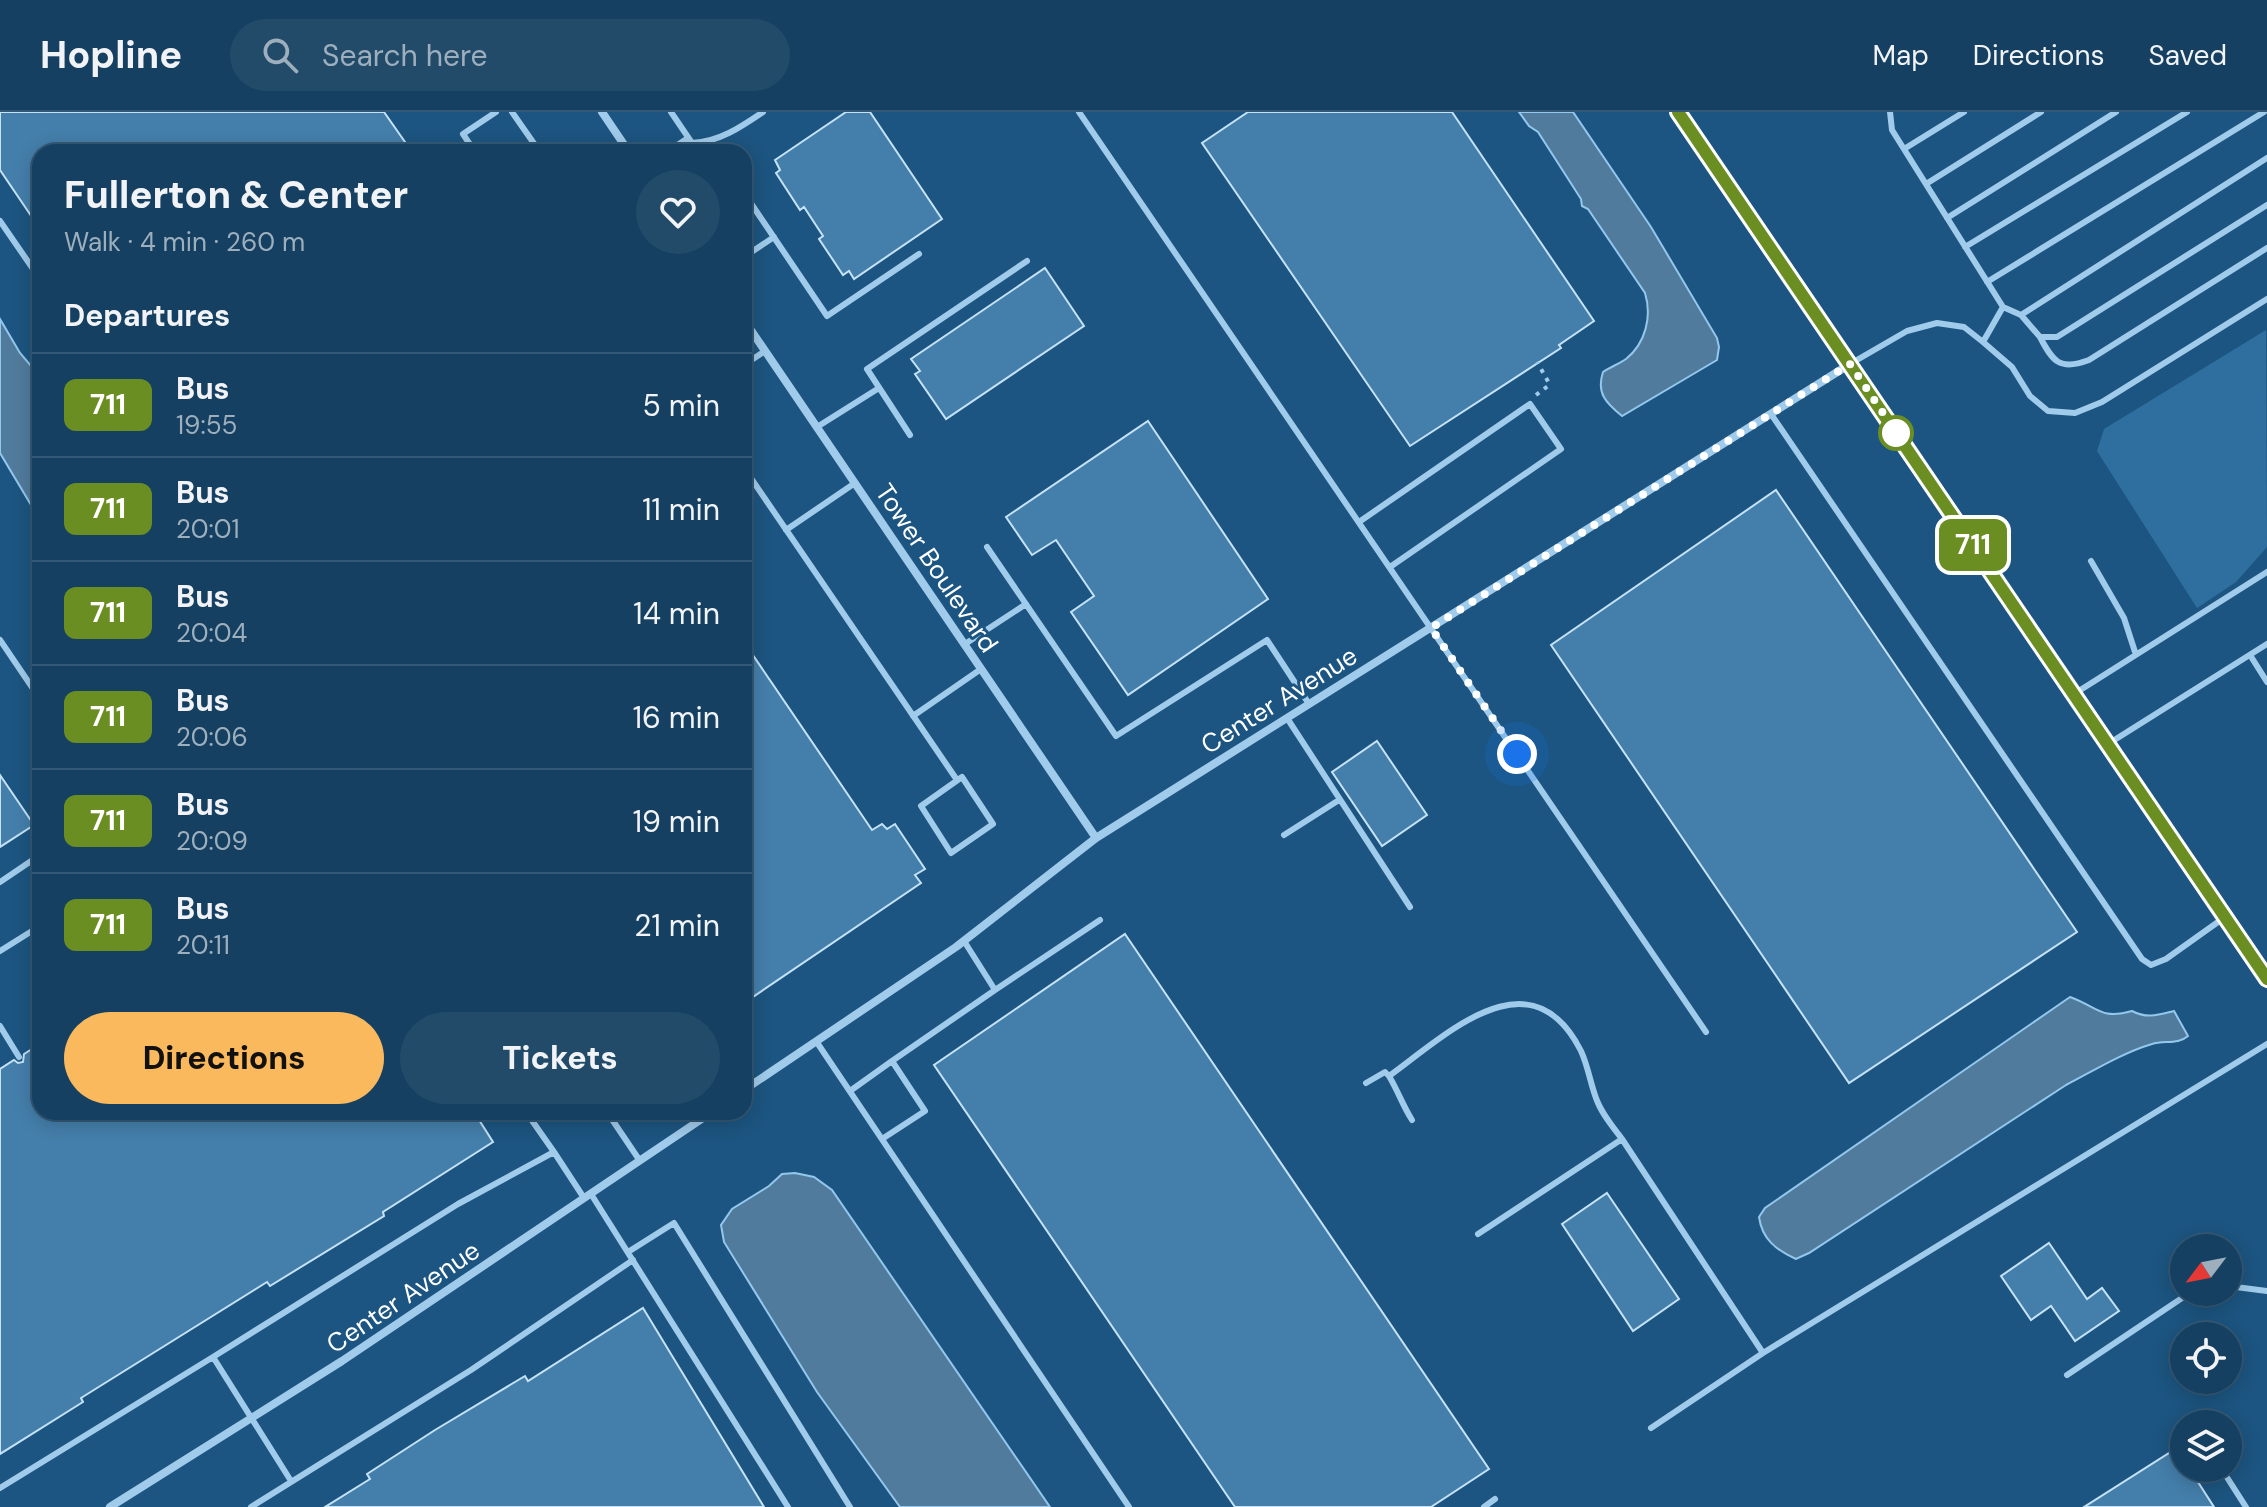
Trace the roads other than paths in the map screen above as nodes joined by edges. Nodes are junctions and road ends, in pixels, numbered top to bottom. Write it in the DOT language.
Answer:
graph roads {
  1 [pos="496,112"];
  2 [pos="512,112"];
  3 [pos="602,112"];
  4 [pos="671,112"];
  5 [pos="763,112"];
  6 [pos="1079,112"];
  7 [pos="1678,112"];
  8 [pos="1890,112"];
  9 [pos="1964,112"];
  10 [pos="2041,112"];
  11 [pos="2116,112"];
  12 [pos="2187,112"];
  13 [pos="2264,112"];
  14 [pos="688,138"];
  15 [pos="470,144"];
  16 [pos="533,144"];
  17 [pos="624,144"];
  18 [pos="679,144"];
  19 [pos="1904,149"];
  20 [pos="2267,158"];
  21 [pos="1926,184"];
  22 [pos="752,205"];
  23 [pos="2267,205"];
  24 [pos="1947,218"];
  25 [pos="0,221"];
  26 [pos="774,237"];
  27 [pos="1965,247"];
  28 [pos="2267,248"];
  29 [pos="752,252"];
  30 [pos="919,254"];
  31 [pos="1027,261"];
  32 [pos="32,267"];
  33 [pos="1987,282"];
  34 [pos="2267,299"];
  35 [pos="2003,307"];
  36 [pos="2021,315"];
  37 [pos="752,332"];
  38 [pos="2040,337"];
  39 [pos="1983,342"];
  40 [pos="765,351"];
  41 [pos="752,360"];
  42 [pos="1850,364"];
  43 [pos="879,388"];
  44 [pos="1771,414"];
  45 [pos="817,427"];
  46 [pos="910,435"];
  47 [pos="752,480"];
  48 [pos="855,483"];
  49 [pos="1359,522"];
  50 [pos="786,530"];
  51 [pos="987,547"];
  52 [pos="2091,561"];
  53 [pos="1390,567"];
  54 [pos="2267,572"];
  55 [pos="1026,604"];
  56 [pos="1431,628"];
  57 [pos="0,640"];
  58 [pos="965,644"];
  59 [pos="2267,644"];
  60 [pos="2136,655"];
  61 [pos="2250,655"];
  62 [pos="981,669"];
  63 [pos="2267,682"];
  64 [pos="32,687"];
  65 [pos="2074,694"];
  66 [pos="1309,704"];
  67 [pos="913,716"];
  68 [pos="1287,718"];
  69 [pos="2108,744"];
  70 [pos="957,780"];
  71 [pos="1339,800"];
  72 [pos="1284,835"];
  73 [pos="1096,838"];
  74 [pos="32,860"];
  75 [pos="0,882"];
  76 [pos="1410,907"];
  77 [pos="2225,917"];
  78 [pos="1100,920"];
  79 [pos="32,931"];
  80 [pos="964,941"];
  81 [pos="0,951"];
  82 [pos="2267,979"];
  83 [pos="995,990"];
  84 [pos="0,1026"];
  85 [pos="1706,1032"];
  86 [pos="816,1041"];
  87 [pos="2267,1044"];
  88 [pos="19,1057"];
  89 [pos="892,1061"];
  90 [pos="1389,1076"];
  91 [pos="1366,1083"];
  92 [pos="752,1085"];
  93 [pos="850,1091"];
  94 [pos="532,1120"];
  95 [pos="612,1120"];
  96 [pos="700,1120"];
  97 [pos="1412,1120"];
  98 [pos="882,1139"];
  99 [pos="1622,1139"];
  100 [pos="554,1152"];
  101 [pos="640,1161"];
  102 [pos="588,1196"];
  103 [pos="1478,1234"];
  104 [pos="628,1252"];
  105 [pos="633,1260"];
  106 [pos="2242,1288"];
  107 [pos="2267,1291"];
  108 [pos="2170,1306"];
  109 [pos="1763,1353"];
  110 [pos="213,1357"];
  111 [pos="2067,1375"];
  112 [pos="252,1418"];
  113 [pos="1651,1428"];
  114 [pos="291,1481"];
  115 [pos="2230,1482"];
  116 [pos="0,1488"];
  117 [pos="1495,1499"];
  118 [pos="110,1507"];
  119 [pos="251,1507"];
  120 [pos="788,1507"];
  121 [pos="850,1507"];
  122 [pos="1129,1507"];
  123 [pos="1484,1507"];
  124 [pos="2246,1507"];
  1 -- 15 [label="lane"];
  2 -- 16 [label="lane"];
  3 -- 17 [label="street"];
  4 -- 14 [label="lane"];
  5 -- 14 [label="lane"];
  6 -- 49 [label="lane"];
  7 -- 42 [label="street"];
  8 -- 19 [label="lane"];
  9 -- 19 [label="lane"];
  10 -- 21 [label="lane"];
  11 -- 24 [label="lane"];
  12 -- 27 [label="lane"];
  13 -- 33 [label="lane"];
  14 -- 18 [label="lane"];
  19 -- 21 [label="lane"];
  20 -- 36 [label="lane"];
  21 -- 24 [label="lane"];
  22 -- 26 [label="lane"];
  23 -- 38 [label="lane"];
  24 -- 27 [label="lane"];
  25 -- 32 [label="lane"];
  26 -- 29 [label="lane"];
  26 -- 30 [label="lane"];
  27 -- 33 [label="lane"];
  28 -- 38 [label="lane"];
  31 -- 43 [label="lane"];
  33 -- 35 [label="lane"];
  34 -- 39 [label="lane"];
  35 -- 36 [label="lane"];
  35 -- 39 [label="lane"];
  36 -- 38 [label="lane"];
  37 -- 40 [label="street, Tower Boulevard"];
  39 -- 42 [label="lane"];
  40 -- 41 [label="lane"];
  40 -- 45 [label="street, Tower Boulevard"];
  42 -- 44 [label="street, Center Avenue"];
  42 -- 65 [label="street"];
  43 -- 45 [label="lane"];
  43 -- 46 [label="lane"];
  44 -- 56 [label="street, Center Avenue"];
  44 -- 77 [label="lane"];
  45 -- 48 [label="street, Tower Boulevard"];
  47 -- 50 [label="lane"];
  48 -- 50 [label="lane"];
  48 -- 58 [label="street, Tower Boulevard"];
  49 -- 53 [label="lane"];
  49 -- 53 [label="lane"];
  50 -- 67 [label="lane"];
  51 -- 55 [label="lane"];
  52 -- 60 [label="lane"];
  53 -- 56 [label="lane"];
  54 -- 60 [label="lane"];
  55 -- 58 [label="lane"];
  55 -- 66 [label="lane"];
  56 -- 66 [label="street, Center Avenue"];
  56 -- 85 [label="lane"];
  57 -- 64 [label="lane"];
  58 -- 62 [label="street, Tower Boulevard"];
  59 -- 61 [label="lane"];
  60 -- 65 [label="lane"];
  61 -- 63 [label="lane"];
  61 -- 69 [label="lane"];
  62 -- 67 [label="lane"];
  62 -- 73 [label="street, Tower Boulevard"];
  65 -- 69 [label="street"];
  66 -- 68 [label="street, Center Avenue"];
  67 -- 70 [label="lane"];
  68 -- 71 [label="lane"];
  68 -- 73 [label="street, Center Avenue"];
  69 -- 77 [label="street"];
  70 -- 70 [label="lane"];
  71 -- 72 [label="lane"];
  71 -- 76 [label="lane"];
  73 -- 80 [label="street, Center Avenue"];
  74 -- 75 [label="lane"];
  77 -- 82 [label="street"];
  78 -- 83 [label="lane"];
  79 -- 81 [label="lane"];
  80 -- 83 [label="lane"];
  80 -- 86 [label="street, Center Avenue"];
  83 -- 89 [label="lane"];
  84 -- 88 [label="lane"];
  86 -- 92 [label="street, Center Avenue"];
  86 -- 93 [label="lane"];
  87 -- 109 [label="lane"];
  89 -- 93 [label="lane"];
  89 -- 98 [label="lane"];
  90 -- 91 [label="lane"];
  90 -- 97 [label="lane"];
  90 -- 99 [label="lane"];
  93 -- 98 [label="lane"];
  94 -- 100 [label="lane"];
  95 -- 101 [label="lane"];
  96 -- 101 [label="street, Center Avenue"];
  98 -- 122 [label="lane"];
  99 -- 103 [label="lane"];
  99 -- 109 [label="lane"];
  100 -- 102 [label="lane"];
  100 -- 110 [label="lane"];
  101 -- 102 [label="street, Center Avenue"];
  102 -- 104 [label="lane"];
  102 -- 112 [label="street, Center Avenue"];
  104 -- 105 [label="lane"];
  104 -- 121 [label="lane"];
  105 -- 114 [label="lane"];
  105 -- 120 [label="lane"];
  106 -- 107 [label="lane"];
  108 -- 111 [label="lane"];
  109 -- 113 [label="lane"];
  110 -- 112 [label="lane"];
  110 -- 116 [label="lane"];
  112 -- 114 [label="lane"];
  112 -- 118 [label="street, Center Avenue"];
  114 -- 119 [label="lane"];
  115 -- 124 [label="lane"];
  117 -- 123 [label="lane"];
}
